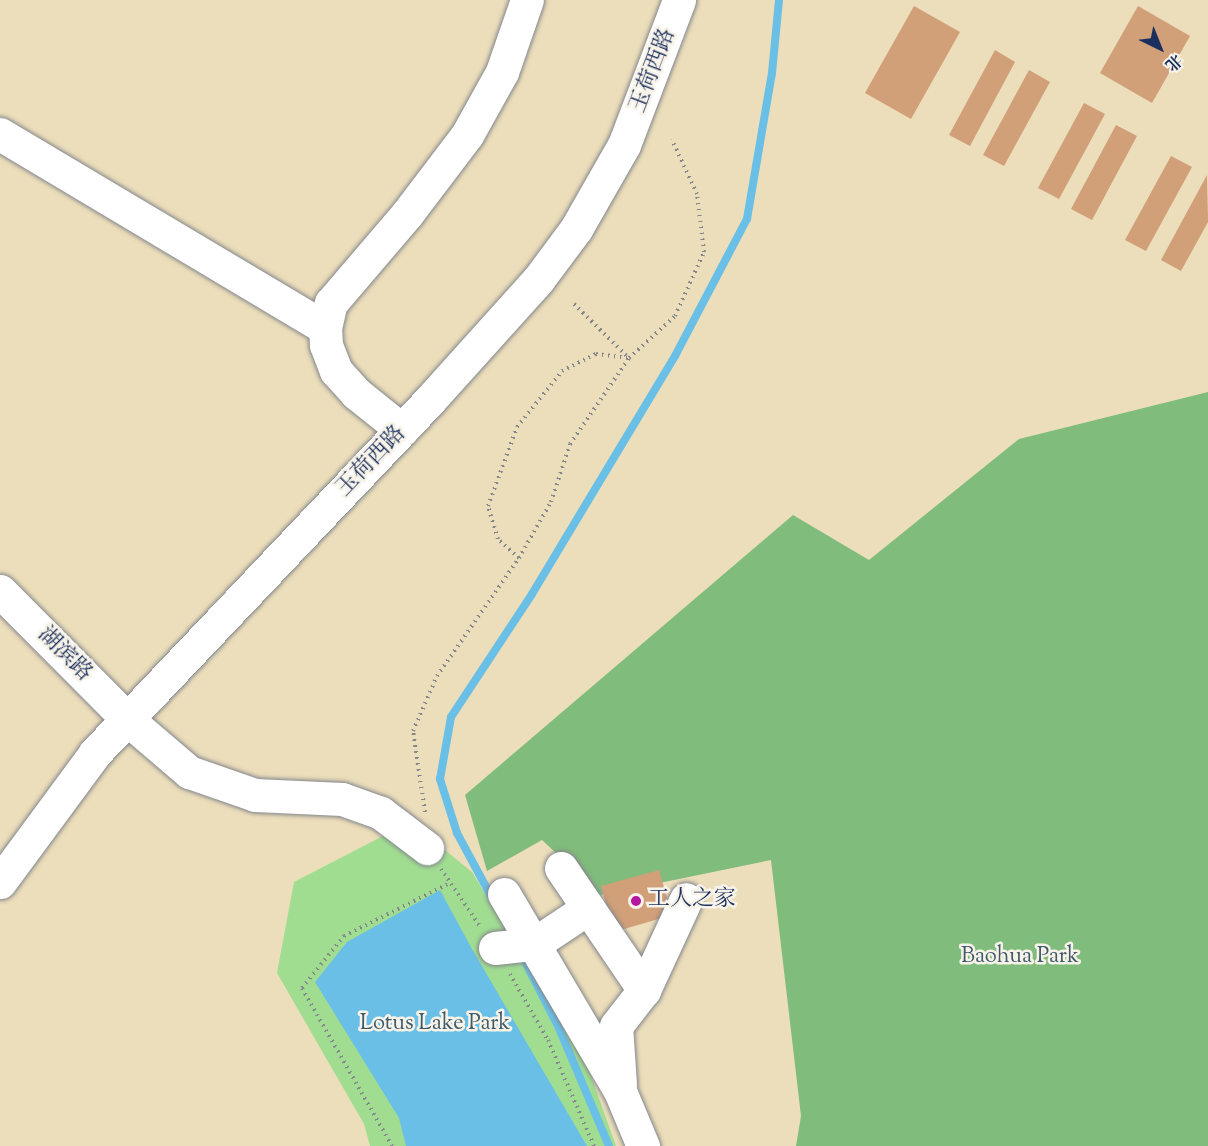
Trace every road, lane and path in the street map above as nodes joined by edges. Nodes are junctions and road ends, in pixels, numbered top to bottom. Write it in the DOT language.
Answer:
graph roads {
  1 [pos="527,0"];
  2 [pos="679,0"];
  3 [pos="0,134"];
  4 [pos="672,140"];
  5 [pos="574,304"];
  6 [pos="325,328"];
  7 [pos="629,358"];
  8 [pos="402,430"];
  9 [pos="519,558"];
  10 [pos="0,591"];
  11 [pos="127,719"];
  12 [pos="427,848"];
  13 [pos="561,868"];
  14 [pos="0,882"];
  15 [pos="450,883"];
  16 [pos="504,894"];
  17 [pos="686,899"];
  18 [pos="588,908"];
  19 [pos="534,944"];
  20 [pos="495,948"];
  21 [pos="644,990"];
  22 [pos="620,1091"];
  23 [pos="392,1146"];
  24 [pos="594,1146"];
  25 [pos="643,1146"];
  1 -- 6 [label="street"];
  2 -- 8 [label="street, 玉荷西路"];
  3 -- 6 [label="street"];
  4 -- 7 [label="path"];
  5 -- 7 [label="path"];
  6 -- 8 [label="street"];
  7 -- 9 [label="path"];
  7 -- 9 [label="path"];
  8 -- 11 [label="street, 玉荷西路"];
  9 -- 12 [label="path"];
  10 -- 11 [label="street, 湖滨路"];
  11 -- 12 [label="street, 湖滨路"];
  11 -- 14 [label="street, 玉荷西路"];
  12 -- 15 [label="path"];
  13 -- 18 [label="street"];
  15 -- 20 [label="path"];
  15 -- 23 [label="path"];
  16 -- 19 [label="street"];
  17 -- 21 [label="street"];
  18 -- 19 [label="street"];
  18 -- 21 [label="street"];
  19 -- 20 [label="street"];
  19 -- 22 [label="street"];
  20 -- 24 [label="path"];
  21 -- 22 [label="street"];
  22 -- 25 [label="street"];
}
